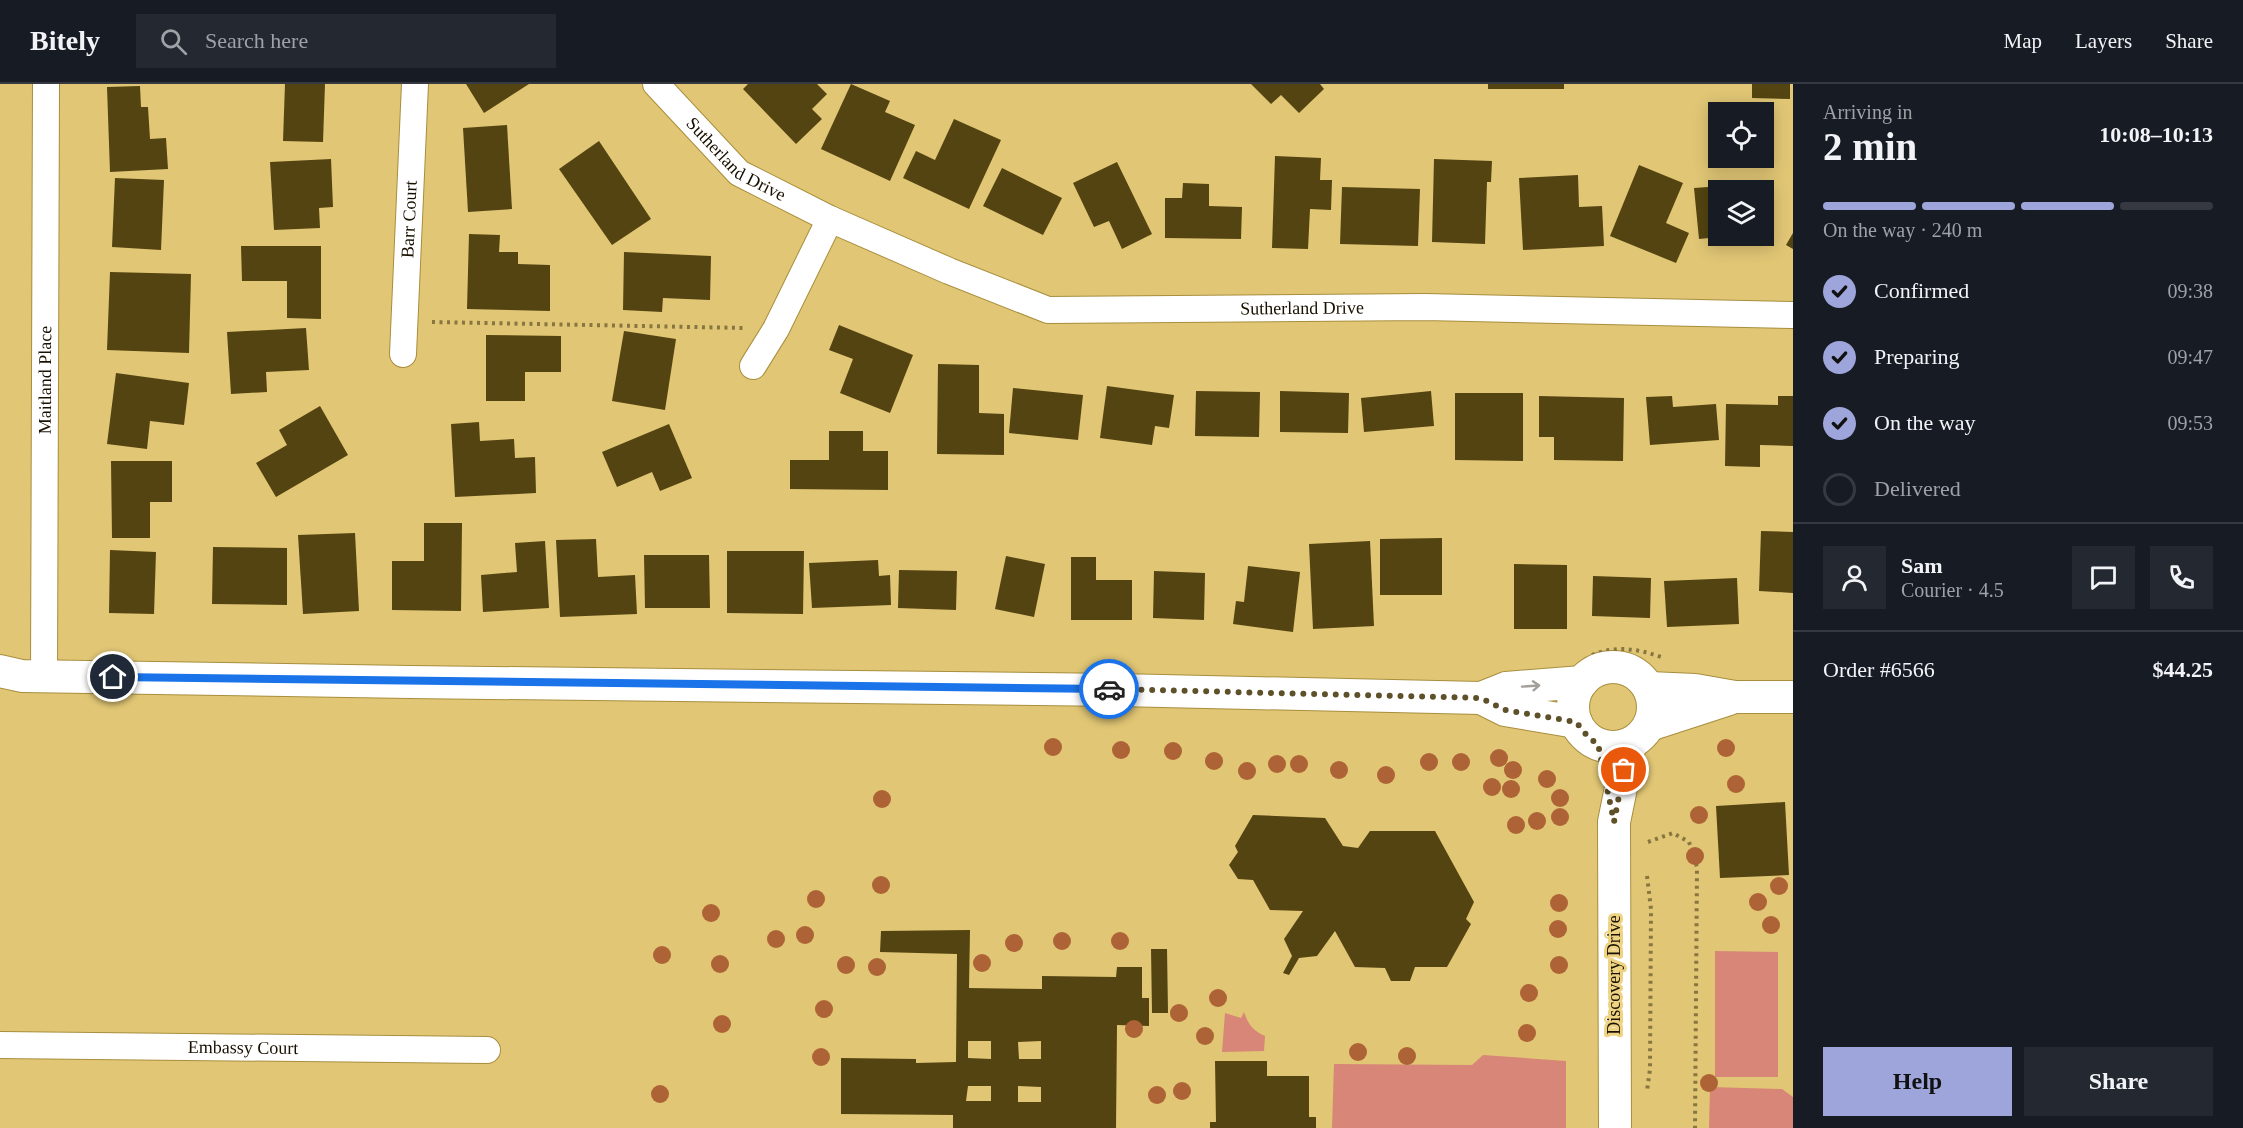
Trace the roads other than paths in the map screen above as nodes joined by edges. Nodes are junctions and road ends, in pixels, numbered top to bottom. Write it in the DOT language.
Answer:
graph roads {
  1 [pos="46,84"];
  2 [pos="415,84"];
  3 [pos="656,84"];
  4 [pos="830,219"];
  5 [pos="1793,315"];
  6 [pos="403,354"];
  7 [pos="753,366"];
  8 [pos="16,676"];
  9 [pos="1582,682"];
  10 [pos="1649,688"];
  11 [pos="1736,697"];
  12 [pos="1793,697"];
  13 [pos="1481,698"];
  14 [pos="1587,733"];
  15 [pos="1639,734"];
  16 [pos="1614,822"];
  17 [pos="0,1045"];
  18 [pos="487,1050"];
  19 [pos="1615,1128"];
  1 -- 8 [label="street, Maitland Place"];
  2 -- 6 [label="street, Barr Court"];
  3 -- 4 [label="street, Sutherland Drive"];
  4 -- 5 [label="street, Sutherland Drive"];
  4 -- 7 [label="street"];
  8 -- 13 [label="street"];
  9 -- 10 [label="street"];
  13 -- 9 [label="street, one-way"];
  9 -- 14 [label="street"];
  10 -- 11 [label="street"];
  10 -- 15 [label="street"];
  11 -- 12 [label="street"];
  11 -- 15 [label="street"];
  13 -- 14 [label="street"];
  14 -- 15 [label="street"];
  14 -- 16 [label="street, Discovery Drive"];
  15 -- 16 [label="street, Discovery Drive"];
  16 -- 19 [label="street, Discovery Drive"];
  17 -- 18 [label="street, Embassy Court"];
}
